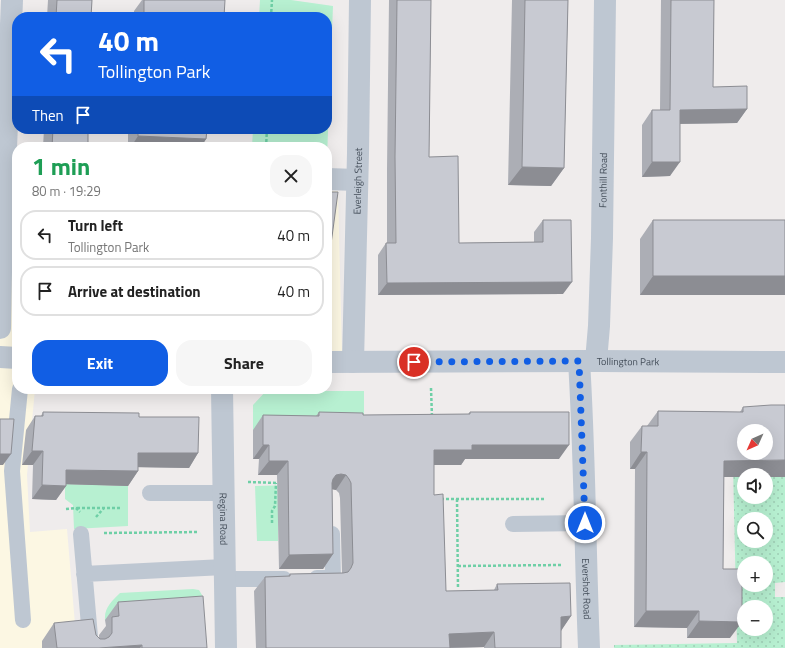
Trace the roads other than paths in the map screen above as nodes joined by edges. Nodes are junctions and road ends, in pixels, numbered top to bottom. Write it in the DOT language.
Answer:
graph roads {
  1 [pos="12,0"];
  2 [pos="360,0"];
  3 [pos="604,0"];
  4 [pos="332,179"];
  5 [pos="356,180"];
  6 [pos="0,328"];
  7 [pos="0,357"];
  8 [pos="12,358"];
  9 [pos="588,361"];
  10 [pos="332,362"];
  11 [pos="353,362"];
  12 [pos="785,362"];
  13 [pos="20,394"];
  14 [pos="222,394"];
  15 [pos="224,488"];
  16 [pos="150,493"];
  17 [pos="332,522"];
  18 [pos="585,523"];
  19 [pos="513,524"];
  20 [pos="81,534"];
  21 [pos="225,573"];
  22 [pos="84,574"];
  23 [pos="23,620"];
  24 [pos="91,648"];
  25 [pos="226,648"];
  26 [pos="589,648"];
  1 -- 6 [label="street"];
  2 -- 5 [label="street, Everleigh Street"];
  3 -- 9 [label="street, Fonthill Road"];
  4 -- 5 [label="street"];
  5 -- 11 [label="street, Everleigh Street"];
  7 -- 8 [label="street"];
  9 -- 11 [label="street, Tollington Park"];
  9 -- 12 [label="street, Tollington Park"];
  9 -- 18 [label="street, Evershot Road"];
  10 -- 11 [label="street, Tollington Park"];
  13 -- 23 [label="lane"];
  14 -- 15 [label="street, Regina Road"];
  15 -- 16 [label="lane"];
  15 -- 21 [label="street, Regina Road"];
  17 -- 21 [label="lane"];
  18 -- 19 [label="lane"];
  18 -- 26 [label="street, Evershot Road"];
  20 -- 22 [label="lane"];
  21 -- 22 [label="lane"];
  21 -- 25 [label="street, Regina Road"];
  22 -- 24 [label="lane"];
}
